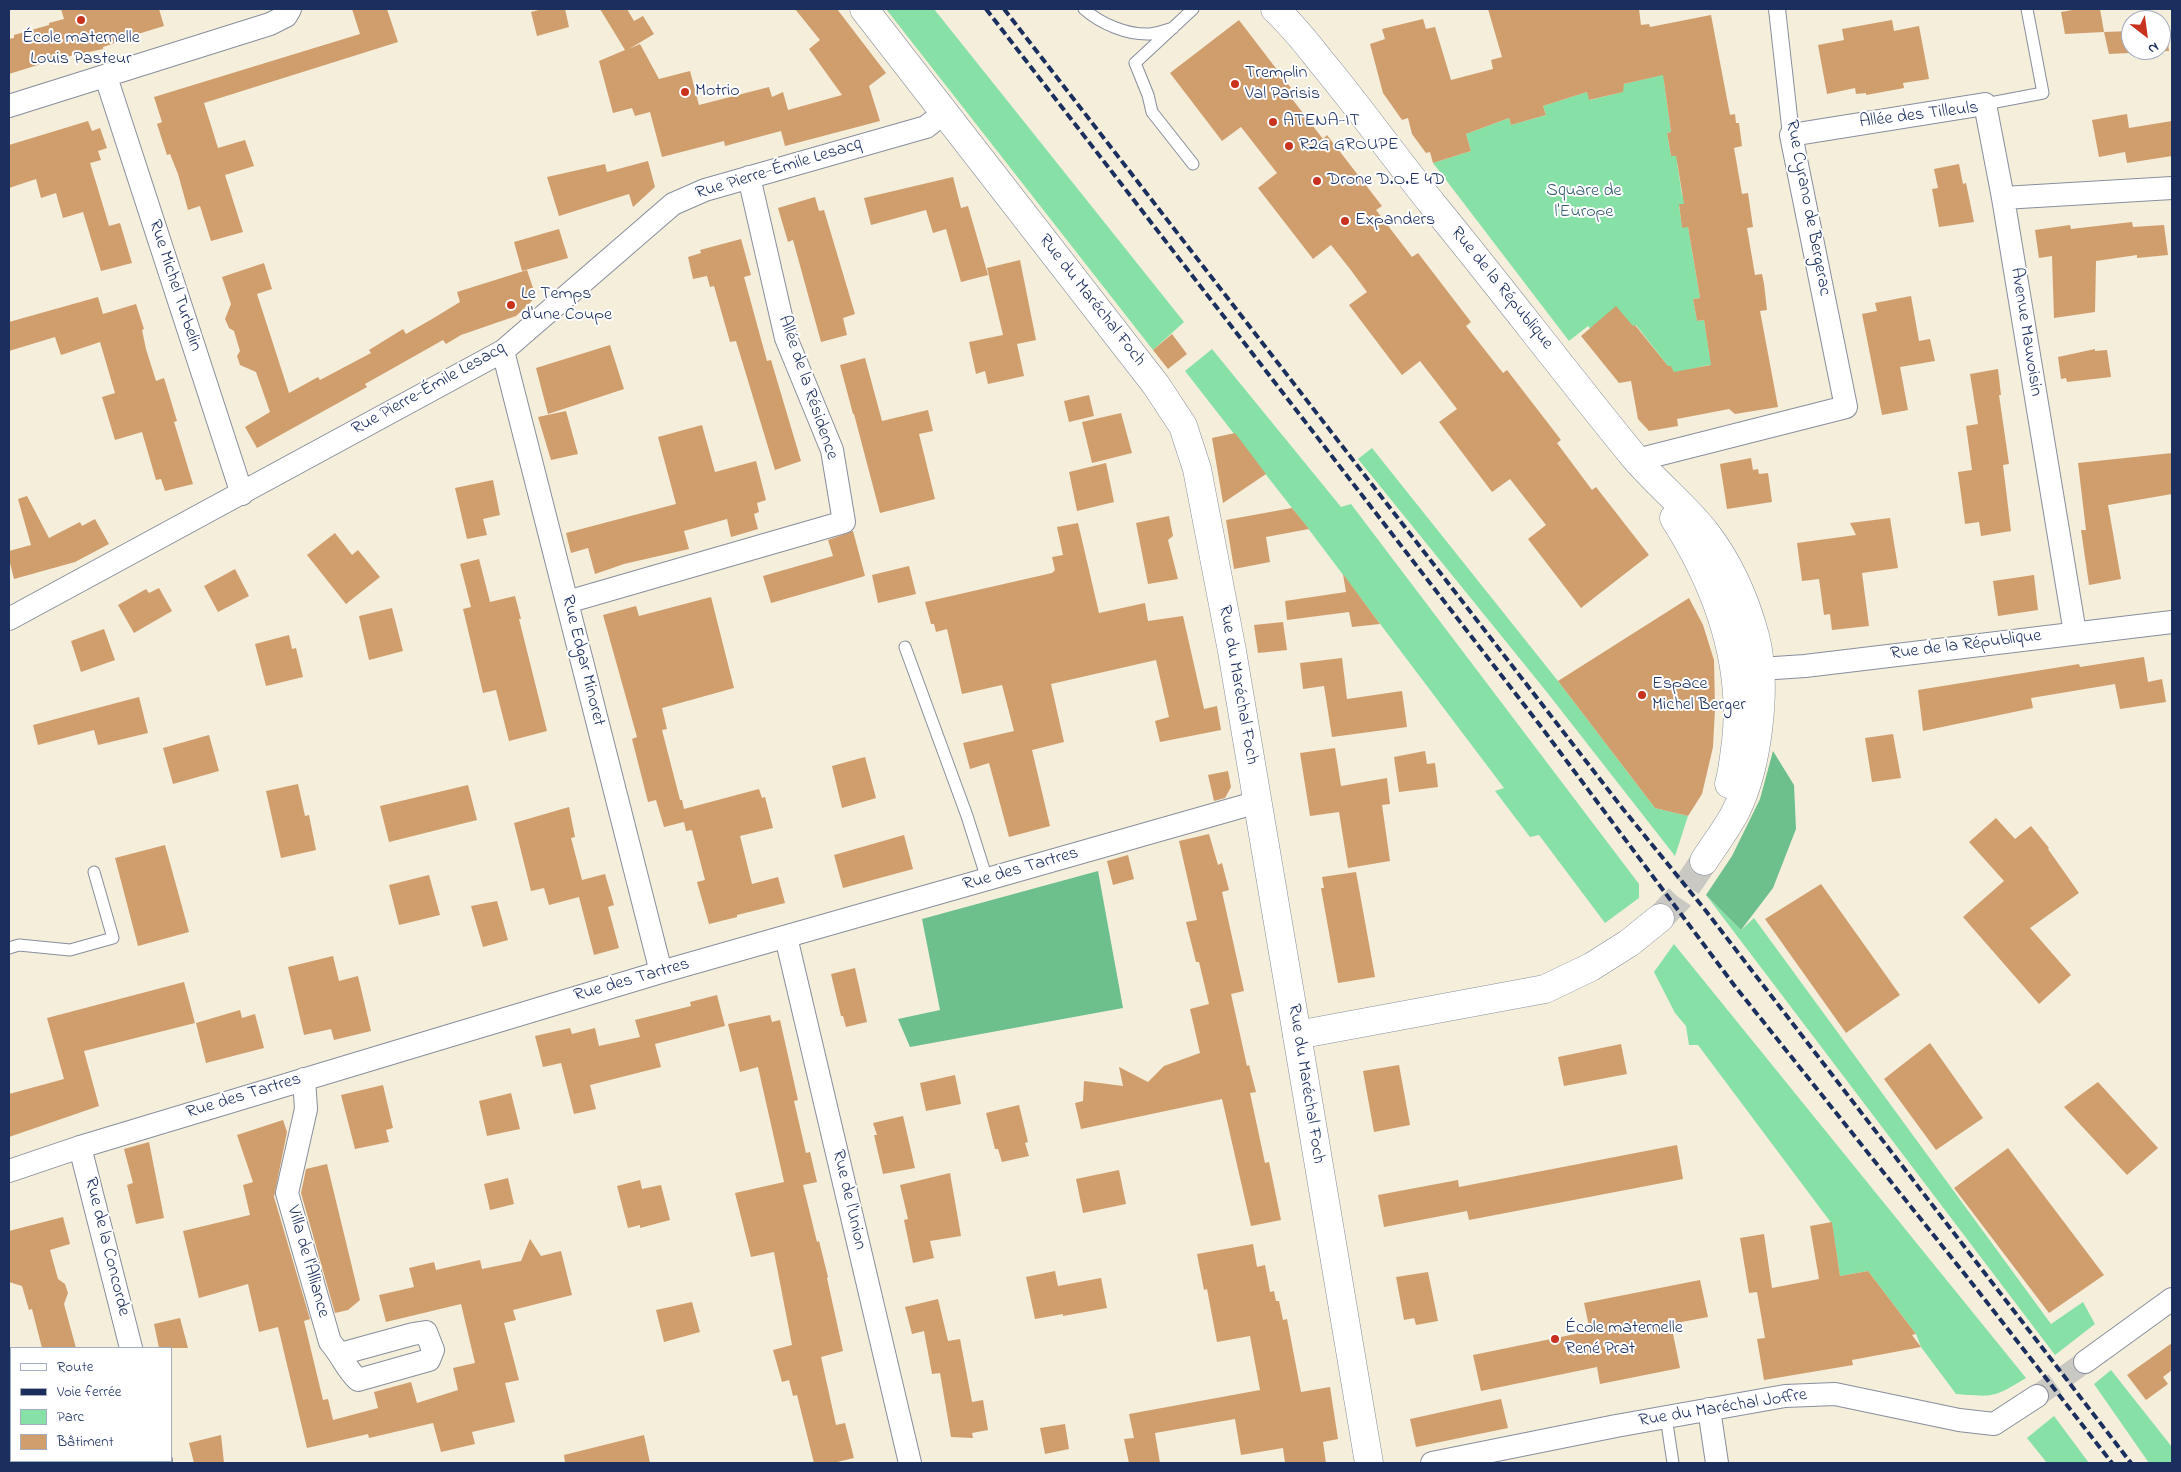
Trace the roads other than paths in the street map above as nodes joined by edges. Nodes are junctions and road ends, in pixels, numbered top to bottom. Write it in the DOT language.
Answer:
graph roads {
  1 [pos="290,9"];
  2 [pos="864,9"];
  3 [pos="1084,9"];
  4 [pos="1193,9"];
  5 [pos="1777,9"];
  6 [pos="2027,9"];
  7 [pos="1286,14"];
  8 [pos="1175,28"];
  9 [pos="106,77"];
  10 [pos="1985,104"];
  11 [pos="9,106"];
  12 [pos="946,112"];
  13 [pos="1791,135"];
  14 [pos="1193,164"];
  15 [pos="749,177"];
  16 [pos="2172,188"];
  17 [pos="2003,198"];
  18 [pos="503,351"];
  19 [pos="1637,460"];
  20 [pos="242,494"];
  21 [pos="1694,550"];
  22 [pos="567,602"];
  23 [pos="9,619"];
  24 [pos="2172,622"];
  25 [pos="2075,633"];
  26 [pos="905,647"];
  27 [pos="1760,669"];
  28 [pos="1258,802"];
  29 [pos="94,872"];
  30 [pos="987,879"];
  31 [pos="1660,918"];
  32 [pos="786,937"];
  33 [pos="9,948"];
  34 [pos="661,972"];
  35 [pos="1297,1034"];
  36 [pos="304,1079"];
  37 [pos="80,1147"];
  38 [pos="9,1171"];
  39 [pos="2172,1299"];
  40 [pos="131,1347"];
  41 [pos="340,1354"];
  42 [pos="2085,1362"];
  43 [pos="2036,1396"];
  44 [pos="1710,1409"];
  45 [pos="1666,1417"];
  46 [pos="910,1463"];
  47 [pos="1369,1463"];
  48 [pos="1432,1463"];
  49 [pos="1673,1463"];
  50 [pos="1716,1463"];
  1 -- 9 [label="street"];
  2 -- 12 [label="main road, Rue du Maréchal Foch"];
  3 -- 8 [label="lane"];
  4 -- 8 [label="lane"];
  5 -- 13 [label="street, Rue Cyrano de Bergerac"];
  6 -- 10 [label="lane"];
  7 -- 19 [label="main road, Rue de la République"];
  8 -- 14 [label="lane"];
  9 -- 11 [label="street"];
  9 -- 20 [label="street, Rue Michel Turbelin"];
  10 -- 13 [label="street, Allée des Tilleuls"];
  10 -- 17 [label="street, Allée des Tilleuls"];
  12 -- 15 [label="street, Rue Pierre-Émile Lesacq"];
  12 -- 28 [label="main road, Rue du Maréchal Foch"];
  13 -- 19 [label="street, Rue Cyrano de Bergerac"];
  15 -- 18 [label="street, Rue Pierre-Émile Lesacq"];
  15 -- 22 [label="street, Allée de la Résidence"];
  16 -- 17 [label="street"];
  17 -- 25 [label="street, Avenue Mauvoisin"];
  18 -- 20 [label="street, Rue Pierre-Émile Lesacq"];
  18 -- 22 [label="street, Rue Edgar Minoret"];
  19 -- 21 [label="main road, Rue de la République"];
  19 -- 27 [label="main road, Rue de la République"];
  20 -- 23 [label="street, Rue Pierre-Émile Lesacq"];
  21 -- 27 [label="street, Rue de la République"];
  21 -- 27 [label="main road, Rue de la République"];
  22 -- 34 [label="street, Rue Edgar Minoret"];
  24 -- 25 [label="street, Rue de la République"];
  25 -- 27 [label="street, Rue de la République"];
  26 -- 30 [label="lane"];
  28 -- 30 [label="street, Rue des Tartres"];
  28 -- 35 [label="main road, Rue du Maréchal Foch"];
  29 -- 33 [label="lane"];
  30 -- 32 [label="street, Rue des Tartres"];
  31 -- 35 [label="main road"];
  32 -- 34 [label="street, Rue des Tartres"];
  32 -- 46 [label="street, Rue de l'Union"];
  34 -- 36 [label="street, Rue des Tartres"];
  35 -- 47 [label="main road, Rue du Maréchal Foch"];
  36 -- 37 [label="street, Rue des Tartres"];
  36 -- 41 [label="street, Villa de l'Alliance"];
  37 -- 38 [label="street, Rue des Tartres"];
  37 -- 40 [label="street, Rue de la Concorde"];
  39 -- 42 [label="street"];
  43 -- 44 [label="street, Rue du Maréchal Joffre"];
  44 -- 45 [label="street, Rue du Maréchal Joffre"];
  44 -- 50 [label="street"];
  45 -- 48 [label="street, Rue du Maréchal Joffre"];
  45 -- 49 [label="lane"];
}
